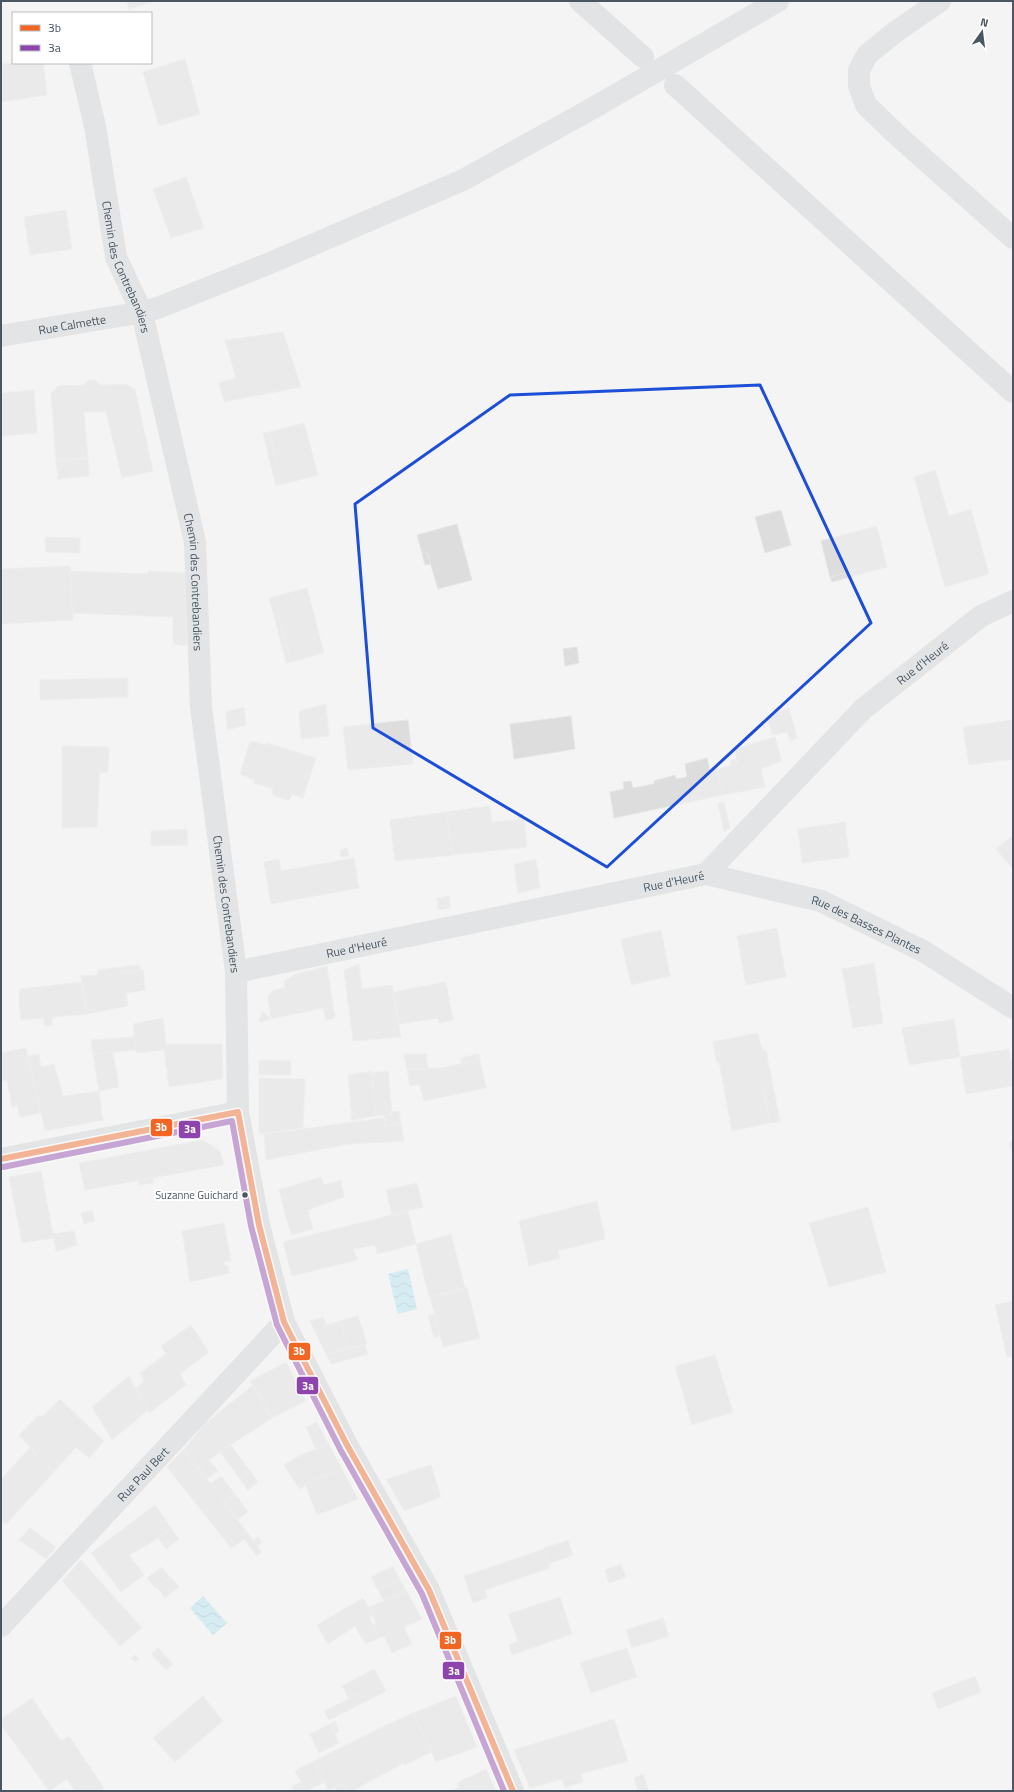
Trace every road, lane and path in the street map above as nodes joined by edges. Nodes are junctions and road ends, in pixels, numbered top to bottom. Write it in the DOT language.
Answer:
graph roads {
  1 [pos="580,1"];
  2 [pos="778,1"];
  3 [pos="940,1"];
  4 [pos="643,57"];
  5 [pos="80,64"];
  6 [pos="675,85"];
  7 [pos="1013,238"];
  8 [pos="142,313"];
  9 [pos="1,336"];
  10 [pos="1013,392"];
  11 [pos="1013,601"];
  12 [pos="706,874"];
  13 [pos="236,972"];
  14 [pos="1013,1008"];
  15 [pos="238,1112"];
  16 [pos="1,1159"];
  17 [pos="284,1322"];
  18 [pos="1,1626"];
  19 [pos="513,1791"];
  1 -- 4 [label="main road"];
  2 -- 8 [label="street, Rue Calmette, bridge"];
  3 -- 7 [label="street"];
  5 -- 8 [label="street, Chemin des Contrebandiers"];
  6 -- 10 [label="main road"];
  8 -- 9 [label="street, Rue Calmette"];
  8 -- 13 [label="street, Chemin des Contrebandiers"];
  11 -- 12 [label="street, Rue d'Heuré"];
  12 -- 13 [label="street, Rue d'Heuré"];
  12 -- 14 [label="street, Rue des Basses Plantes"];
  13 -- 15 [label="street, Chemin des Contrebandiers"];
  15 -- 16 [label="street"];
  15 -- 17 [label="street, Chemin des Contrebandiers"];
  17 -- 18 [label="street, Rue Paul Bert"];
  17 -- 19 [label="street, Chemin des Contrebandiers"];
}
